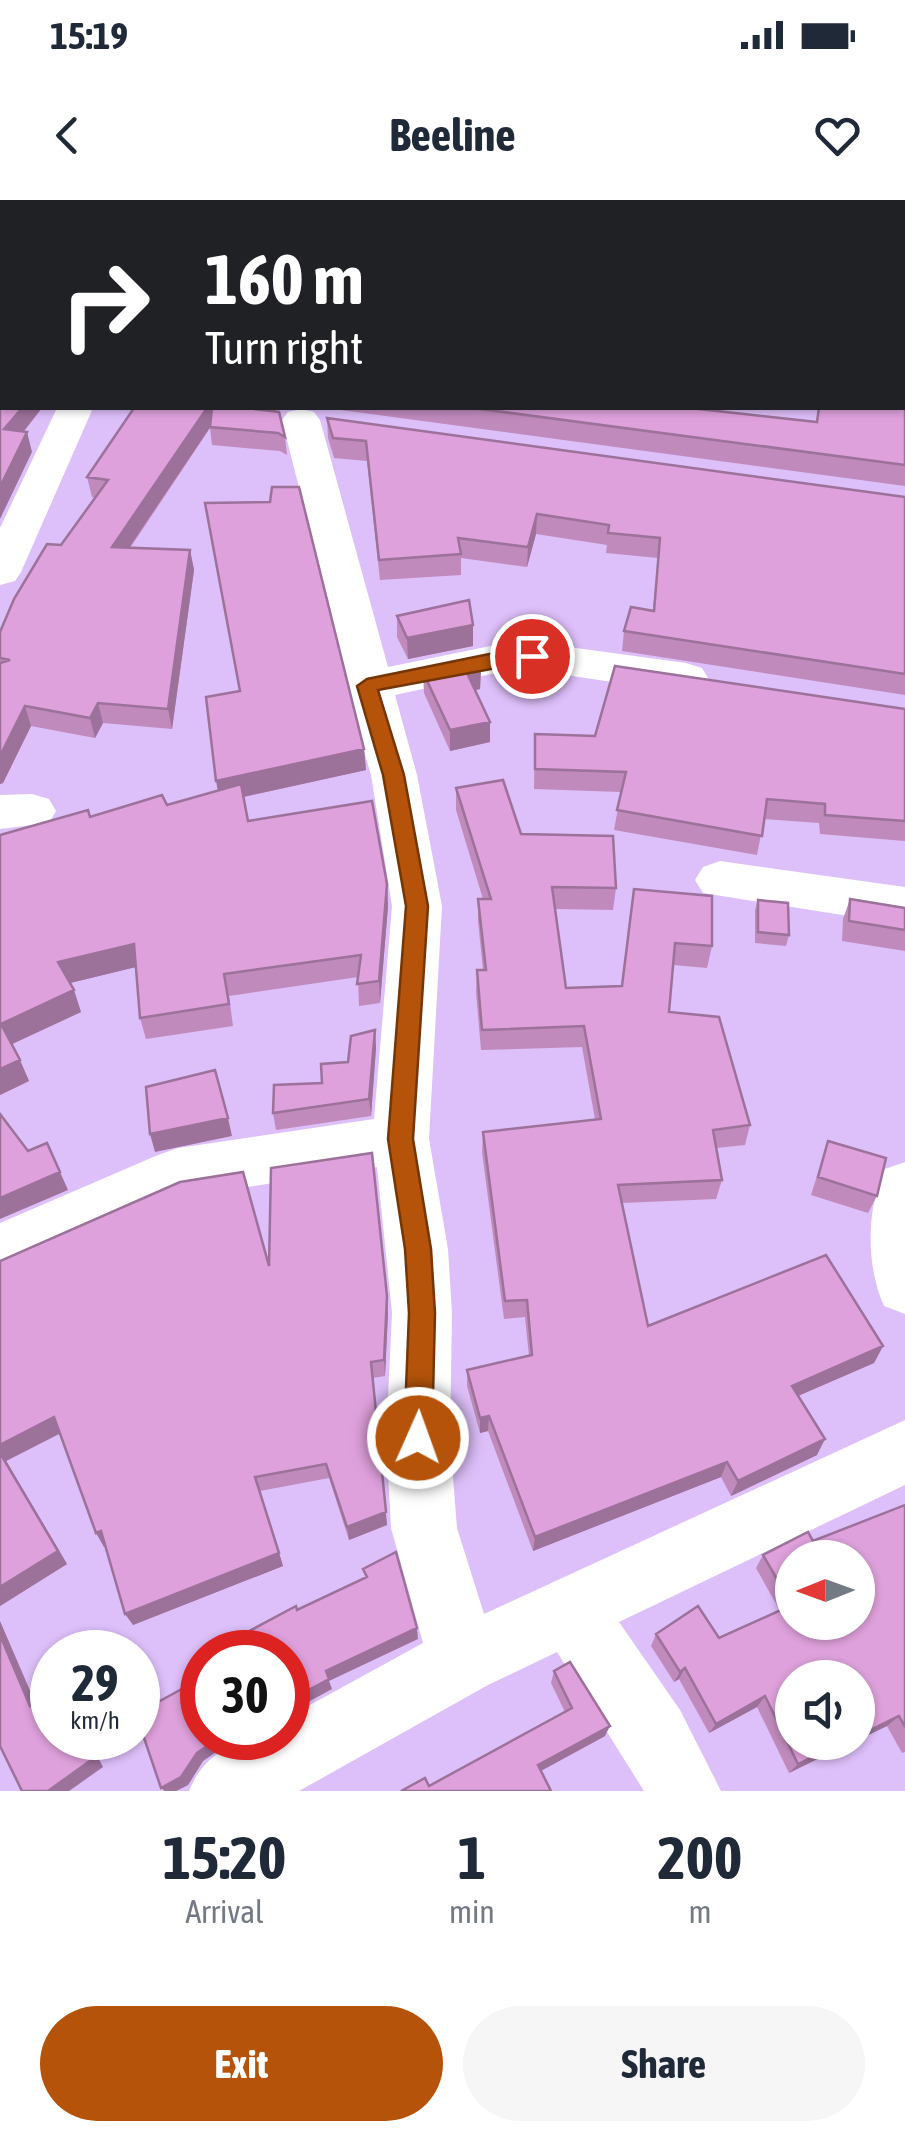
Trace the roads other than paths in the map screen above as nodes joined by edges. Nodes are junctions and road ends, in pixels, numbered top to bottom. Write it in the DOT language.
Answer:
graph roads {
  1 [pos="75,410"];
  2 [pos="301,419"];
  3 [pos="0,572"];
  4 [pos="728,685"];
  5 [pos="367,686"];
  6 [pos="720,880"];
  7 [pos="905,906"];
  8 [pos="400,1139"];
  9 [pos="905,1188"];
  10 [pos="0,1251"];
  11 [pos="905,1286"];
  12 [pos="905,1452"];
  13 [pos="570,1609"];
  14 [pos="463,1660"];
  15 [pos="226,1791"];
  16 [pos="684,1791"];
  1 -- 3 [label="street"];
  2 -- 5 [label="street"];
  4 -- 5 [label="street"];
  5 -- 8 [label="street"];
  6 -- 7 [label="street"];
  8 -- 10 [label="street"];
  8 -- 14 [label="street"];
  9 -- 11 [label="street"];
  12 -- 13 [label="street"];
  13 -- 14 [label="street"];
  13 -- 16 [label="street"];
  14 -- 15 [label="street"];
}
